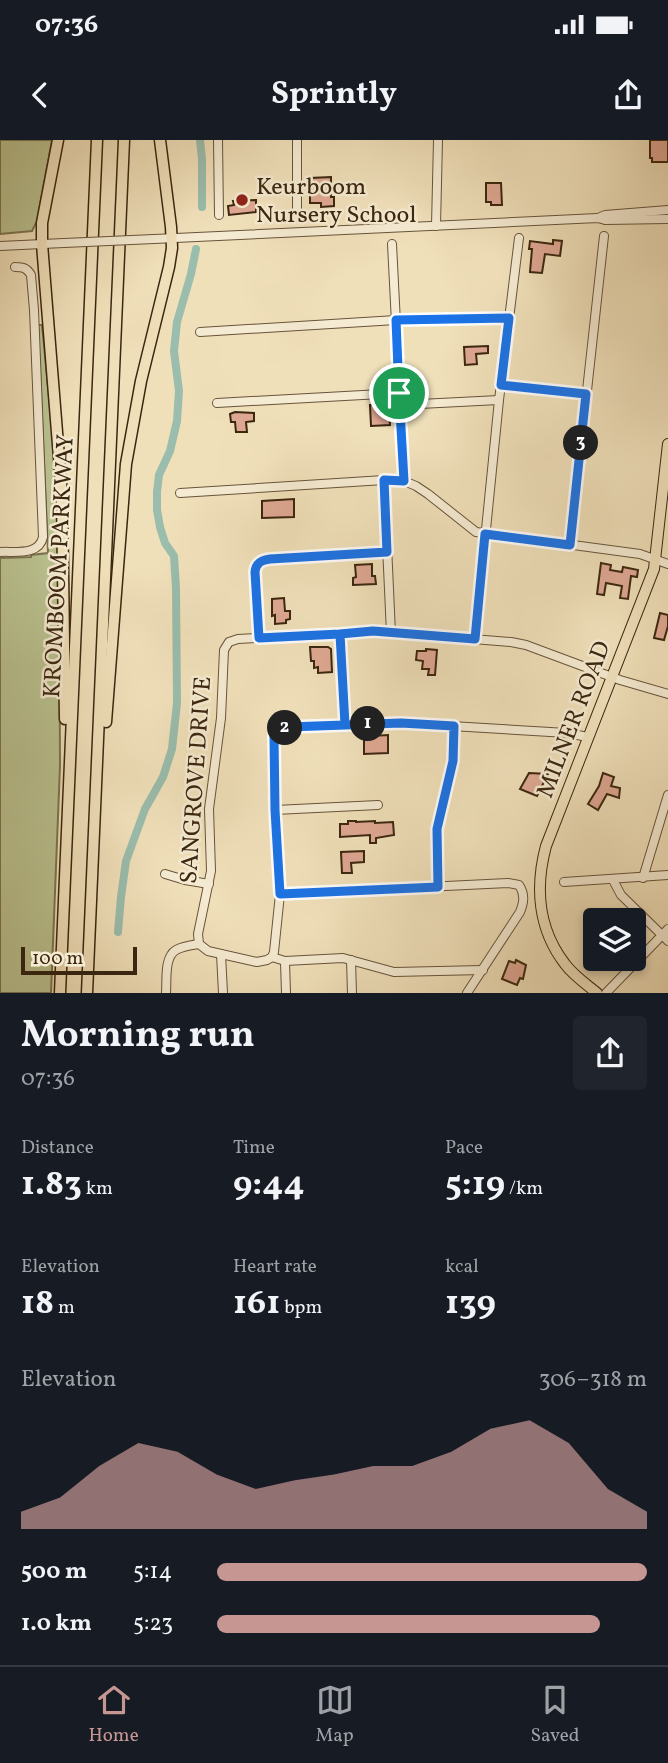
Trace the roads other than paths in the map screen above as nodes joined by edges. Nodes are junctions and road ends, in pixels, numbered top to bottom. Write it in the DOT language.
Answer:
graph roads {
  1 [pos="58,140"];
  2 [pos="97,140"];
  3 [pos="124,140"];
  4 [pos="160,140"];
  5 [pos="218,140"];
  6 [pos="297,140"];
  7 [pos="438,140"];
  8 [pos="668,210"];
  9 [pos="219,215"];
  10 [pos="298,218"];
  11 [pos="598,218"];
  12 [pos="668,219"];
  13 [pos="436,226"];
  14 [pos="604,236"];
  15 [pos="172,238"];
  16 [pos="519,238"];
  17 [pos="42,244"];
  18 [pos="392,244"];
  19 [pos="0,246"];
  20 [pos="15,267"];
  21 [pos="509,318"];
  22 [pos="396,320"];
  23 [pos="200,331"];
  24 [pos="501,385"];
  25 [pos="399,393"];
  26 [pos="586,394"];
  27 [pos="499,400"];
  28 [pos="217,403"];
  29 [pos="400,405"];
  30 [pos="668,443"];
  31 [pos="668,449"];
  32 [pos="384,480"];
  33 [pos="404,481"];
  34 [pos="180,493"];
  35 [pos="485,534"];
  36 [pos="570,545"];
  37 [pos="0,552"];
  38 [pos="387,552"];
  39 [pos="656,560"];
  40 [pos="668,564"];
  41 [pos="391,633"];
  42 [pos="340,634"];
  43 [pos="259,638"];
  44 [pos="475,639"];
  45 [pos="611,677"];
  46 [pos="668,694"];
  47 [pos="345,725"];
  48 [pos="454,726"];
  49 [pos="588,737"];
  50 [pos="97,776"];
  51 [pos="668,795"];
  52 [pos="378,805"];
  53 [pos="275,810"];
  54 [pos="67,837"];
  55 [pos="165,874"];
  56 [pos="668,875"];
  57 [pos="643,878"];
  58 [pos="614,880"];
  59 [pos="564,882"];
  60 [pos="209,884"];
  61 [pos="438,887"];
  62 [pos="280,894"];
  63 [pos="666,935"];
  64 [pos="199,944"];
  65 [pos="221,954"];
  66 [pos="272,957"];
  67 [pos="351,960"];
  68 [pos="285,961"];
  69 [pos="483,970"];
  70 [pos="60,993"];
  71 [pos="87,993"];
  72 [pos="166,993"];
  73 [pos="223,993"];
  74 [pos="286,993"];
  75 [pos="352,993"];
  76 [pos="467,993"];
  77 [pos="597,993"];
  78 [pos="606,993"];
  1 -- 17 [label="highway"];
  2 -- 54 [label="highway, KROMBOOM PARKWAY"];
  3 -- 50 [label="highway, KROMBOOM PARKWAY"];
  4 -- 15 [label="highway"];
  5 -- 9 [label="street"];
  6 -- 10 [label="street"];
  7 -- 13 [label="street"];
  8 -- 11 [label="street"];
  11 -- 12 [label="street"];
  11 -- 13 [label="street"];
  13 -- 15 [label="street"];
  14 -- 26 [label="street"];
  15 -- 17 [label="street, bridge"];
  15 -- 50 [label="highway"];
  16 -- 21 [label="street"];
  17 -- 19 [label="street"];
  17 -- 54 [label="highway"];
  18 -- 22 [label="street"];
  20 -- 37 [label="street"];
  21 -- 22 [label="street"];
  21 -- 24 [label="street"];
  22 -- 23 [label="street"];
  22 -- 25 [label="street"];
  24 -- 26 [label="street"];
  24 -- 27 [label="street"];
  25 -- 28 [label="street"];
  25 -- 29 [label="street"];
  26 -- 36 [label="street"];
  27 -- 29 [label="street"];
  27 -- 35 [label="street"];
  29 -- 33 [label="street"];
  30 -- 31 [label="main road, MILNER ROAD"];
  31 -- 39 [label="main road, MILNER ROAD"];
  32 -- 33 [label="street"];
  32 -- 34 [label="street"];
  32 -- 38 [label="street"];
  33 -- 35 [label="street"];
  35 -- 36 [label="street"];
  35 -- 44 [label="street"];
  36 -- 39 [label="street"];
  38 -- 41 [label="street"];
  38 -- 43 [label="street"];
  39 -- 40 [label="street"];
  39 -- 45 [label="main road, MILNER ROAD"];
  41 -- 42 [label="street"];
  41 -- 44 [label="street"];
  42 -- 43 [label="street"];
  42 -- 47 [label="street"];
  43 -- 60 [label="street, SANGROVE DRIVE"];
  44 -- 45 [label="street"];
  45 -- 46 [label="street"];
  45 -- 49 [label="main road, MILNER ROAD"];
  47 -- 48 [label="street"];
  47 -- 53 [label="street"];
  48 -- 49 [label="street"];
  48 -- 61 [label="street"];
  49 -- 77 [label="main road, MILNER ROAD"];
  50 -- 71 [label="highway, KROMBOOM PARKWAY"];
  51 -- 57 [label="street"];
  52 -- 53 [label="street"];
  53 -- 62 [label="street"];
  54 -- 70 [label="highway, KROMBOOM PARKWAY"];
  55 -- 60 [label="street"];
  56 -- 57 [label="street"];
  57 -- 58 [label="street"];
  58 -- 59 [label="street"];
  58 -- 63 [label="street"];
  60 -- 64 [label="street, SANGROVE DRIVE"];
  61 -- 62 [label="street"];
  61 -- 69 [label="street"];
  62 -- 66 [label="street"];
  63 -- 78 [label="street"];
  64 -- 65 [label="street"];
  64 -- 72 [label="street"];
  65 -- 66 [label="street"];
  65 -- 73 [label="street"];
  66 -- 68 [label="street"];
  67 -- 68 [label="street"];
  67 -- 69 [label="street"];
  67 -- 75 [label="street"];
  68 -- 74 [label="street"];
  69 -- 76 [label="street"];
}
